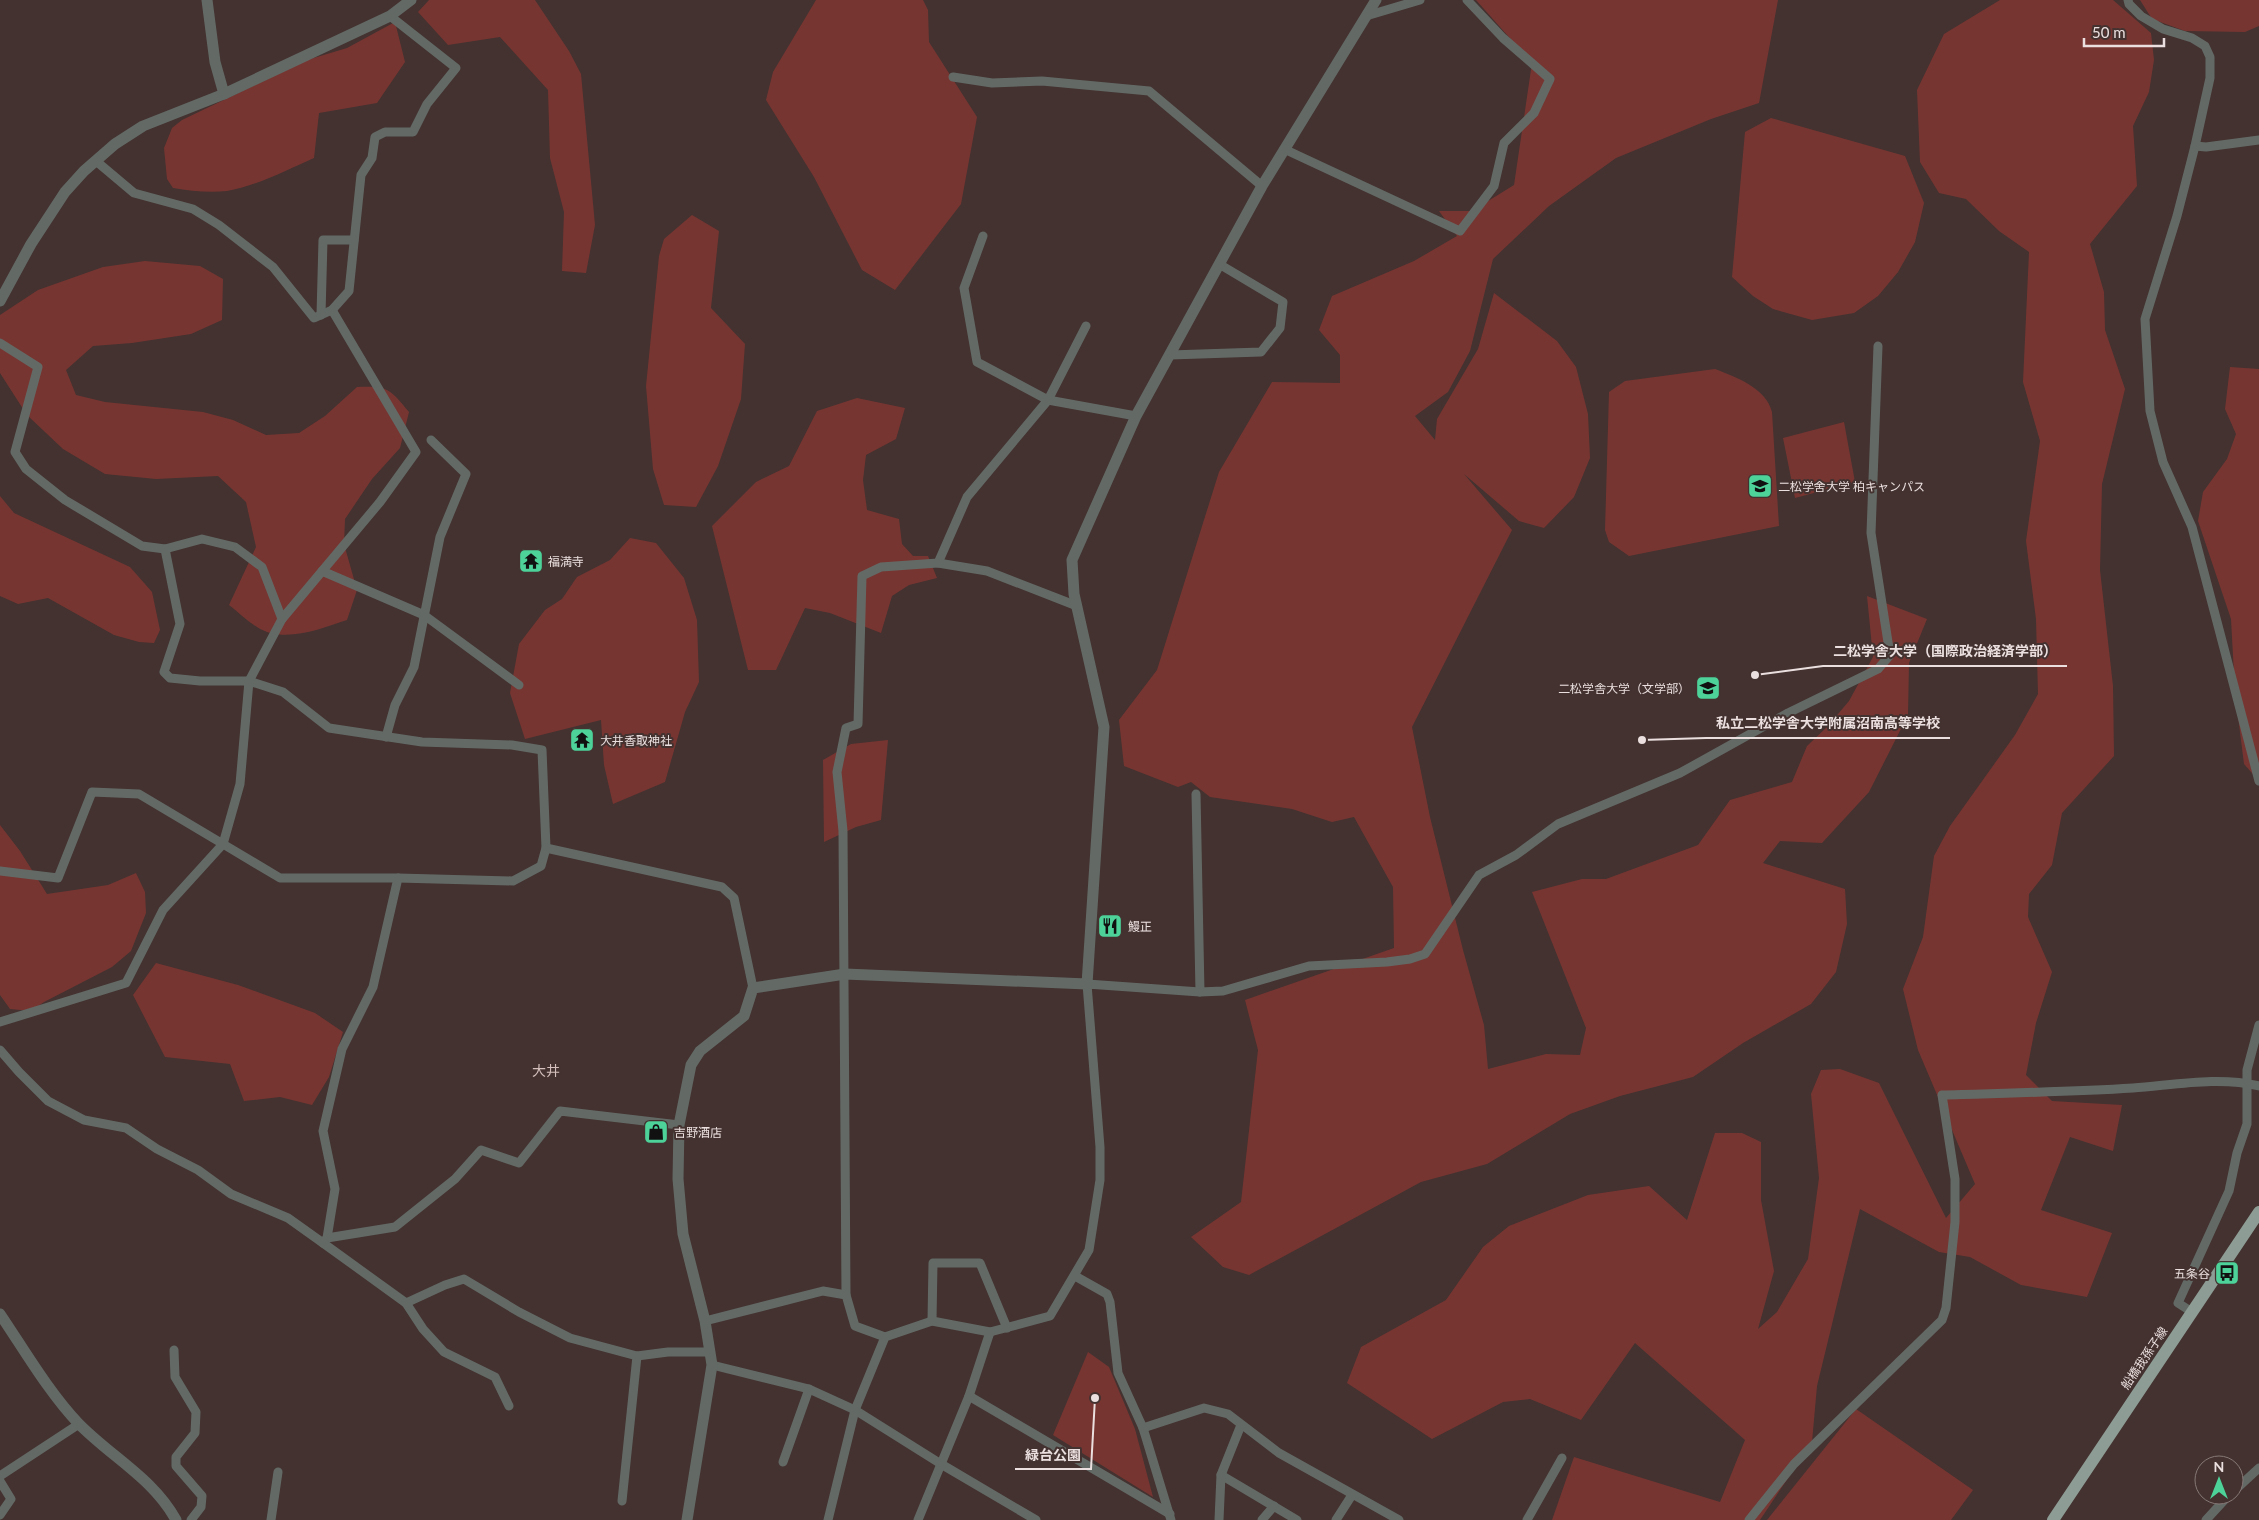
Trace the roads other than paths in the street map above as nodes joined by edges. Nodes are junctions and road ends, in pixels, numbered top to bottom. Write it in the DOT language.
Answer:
graph roads {
  1 [pos="207,0"];
  2 [pos="411,0"];
  3 [pos="1376,0"];
  4 [pos="1420,0"];
  5 [pos="1467,0"];
  6 [pos="2128,0"];
  7 [pos="390,16"];
  8 [pos="1366,16"];
  9 [pos="953,77"];
  10 [pos="224,94"];
  11 [pos="2259,140"];
  12 [pos="2195,146"];
  13 [pos="1284,149"];
  14 [pos="96,161"];
  15 [pos="1262,186"];
  16 [pos="983,236"];
  17 [pos="354,240"];
  18 [pos="1219,264"];
  19 [pos="0,301"];
  20 [pos="332,310"];
  21 [pos="321,315"];
  22 [pos="1086,326"];
  23 [pos="0,343"];
  24 [pos="1878,346"];
  25 [pos="1170,355"];
  26 [pos="1048,400"];
  27 [pos="1136,416"];
  28 [pos="431,440"];
  29 [pos="164,549"];
  30 [pos="938,563"];
  31 [pos="322,571"];
  32 [pos="1077,606"];
  33 [pos="424,615"];
  34 [pos="282,619"];
  35 [pos="249,681"];
  36 [pos="519,685"];
  37 [pos="386,736"];
  38 [pos="2259,781"];
  39 [pos="1196,794"];
  40 [pos="223,844"];
  41 [pos="546,848"];
  42 [pos="0,870"];
  43 [pos="398,878"];
  44 [pos="845,974"];
  45 [pos="1086,984"];
  46 [pos="753,988"];
  47 [pos="1200,992"];
  48 [pos="0,1022"];
  49 [pos="2259,1025"];
  50 [pos="0,1050"];
  51 [pos="2247,1083"];
  52 [pos="2259,1086"];
  53 [pos="679,1126"];
  54 [pos="2259,1212"];
  55 [pos="325,1240"];
  56 [pos="1075,1276"];
  57 [pos="846,1295"];
  58 [pos="406,1304"];
  59 [pos="2192,1312"];
  60 [pos="0,1314"];
  61 [pos="705,1321"];
  62 [pos="932,1321"];
  63 [pos="1006,1328"];
  64 [pos="990,1332"];
  65 [pos="885,1337"];
  66 [pos="174,1350"];
  67 [pos="709,1352"];
  68 [pos="637,1356"];
  69 [pos="712,1365"];
  70 [pos="809,1389"];
  71 [pos="969,1396"];
  72 [pos="509,1406"];
  73 [pos="855,1410"];
  74 [pos="79,1424"];
  75 [pos="1242,1426"];
  76 [pos="1143,1428"];
  77 [pos="1562,1458"];
  78 [pos="783,1462"];
  79 [pos="941,1464"];
  80 [pos="2259,1468"];
  81 [pos="278,1472"];
  82 [pos="1221,1475"];
  83 [pos="0,1476"];
  84 [pos="0,1481"];
  85 [pos="2244,1482"];
  86 [pos="1352,1495"];
  87 [pos="622,1501"];
  88 [pos="2220,1505"];
  89 [pos="1274,1506"];
  90 [pos="0,1515"];
  91 [pos="1171,1517"];
  92 [pos="176,1520"];
  93 [pos="191,1520"];
  94 [pos="271,1520"];
  95 [pos="687,1520"];
  96 [pos="828,1520"];
  97 [pos="918,1520"];
  98 [pos="1036,1520"];
  99 [pos="1219,1520"];
  100 [pos="1262,1520"];
  101 [pos="1297,1520"];
  102 [pos="1336,1520"];
  103 [pos="1399,1520"];
  104 [pos="1527,1520"];
  105 [pos="1748,1520"];
  106 [pos="2052,1520"];
  107 [pos="2206,1520"];
  1 -- 10 [label="street"];
  2 -- 7 [label="street"];
  3 -- 8 [label="street"];
  4 -- 8 [label="street"];
  5 -- 13 [label="street"];
  6 -- 12 [label="street"];
  7 -- 10 [label="street"];
  7 -- 17 [label="street"];
  8 -- 13 [label="street"];
  9 -- 15 [label="street"];
  10 -- 14 [label="street"];
  11 -- 12 [label="street"];
  12 -- 38 [label="street"];
  13 -- 15 [label="street"];
  14 -- 19 [label="street"];
  14 -- 21 [label="street"];
  15 -- 18 [label="street"];
  16 -- 26 [label="street"];
  17 -- 20 [label="street"];
  17 -- 21 [label="street"];
  18 -- 25 [label="street"];
  18 -- 25 [label="street"];
  20 -- 21 [label="street"];
  20 -- 31 [label="street"];
  22 -- 26 [label="street"];
  23 -- 29 [label="street"];
  24 -- 47 [label="street"];
  25 -- 27 [label="street"];
  26 -- 27 [label="street"];
  26 -- 30 [label="street"];
  27 -- 32 [label="street"];
  28 -- 33 [label="street"];
  29 -- 34 [label="street"];
  29 -- 35 [label="street"];
  30 -- 32 [label="street"];
  30 -- 44 [label="street"];
  31 -- 33 [label="street"];
  31 -- 34 [label="street"];
  32 -- 45 [label="street"];
  33 -- 36 [label="street"];
  33 -- 37 [label="street"];
  34 -- 35 [label="street"];
  35 -- 37 [label="street"];
  35 -- 40 [label="street"];
  37 -- 41 [label="street"];
  39 -- 47 [label="street"];
  40 -- 42 [label="street"];
  40 -- 43 [label="street"];
  40 -- 48 [label="street"];
  41 -- 43 [label="street"];
  41 -- 46 [label="street"];
  43 -- 55 [label="street"];
  44 -- 45 [label="street"];
  44 -- 46 [label="street"];
  44 -- 57 [label="street"];
  45 -- 47 [label="street"];
  45 -- 56 [label="street"];
  46 -- 53 [label="street"];
  49 -- 51 [label="street"];
  50 -- 55 [label="street"];
  51 -- 52 [label="street"];
  51 -- 59 [label="street"];
  51 -- 105 [label="street"];
  53 -- 55 [label="street"];
  53 -- 61 [label="street"];
  54 -- 59 [label="main road, 船橋我孫子線"];
  55 -- 58 [label="street"];
  56 -- 63 [label="street"];
  56 -- 76 [label="street"];
  57 -- 61 [label="street"];
  57 -- 65 [label="street"];
  58 -- 68 [label="street"];
  58 -- 72 [label="street"];
  59 -- 106 [label="main road, 船橋我孫子線"];
  60 -- 74 [label="street"];
  61 -- 67 [label="street"];
  62 -- 63 [label="street"];
  62 -- 64 [label="street"];
  62 -- 65 [label="street"];
  63 -- 64 [label="street"];
  64 -- 71 [label="street"];
  65 -- 73 [label="street"];
  66 -- 93 [label="street"];
  67 -- 68 [label="street"];
  67 -- 69 [label="street"];
  68 -- 87 [label="street"];
  69 -- 70 [label="street"];
  69 -- 95 [label="street"];
  70 -- 73 [label="street"];
  70 -- 78 [label="street"];
  71 -- 79 [label="street"];
  71 -- 91 [label="street"];
  73 -- 79 [label="street"];
  73 -- 96 [label="street"];
  74 -- 83 [label="street"];
  74 -- 92 [label="street"];
  75 -- 76 [label="street"];
  75 -- 82 [label="street"];
  75 -- 86 [label="street"];
  76 -- 91 [label="street"];
  77 -- 104 [label="street"];
  79 -- 97 [label="street"];
  79 -- 98 [label="street"];
  80 -- 85 [label="street"];
  81 -- 94 [label="street"];
  82 -- 89 [label="street"];
  82 -- 99 [label="street"];
  84 -- 90 [label="street"];
  86 -- 102 [label="street"];
  86 -- 103 [label="street"];
  88 -- 107 [label="street"];
  89 -- 100 [label="street"];
  89 -- 101 [label="street"];
}
